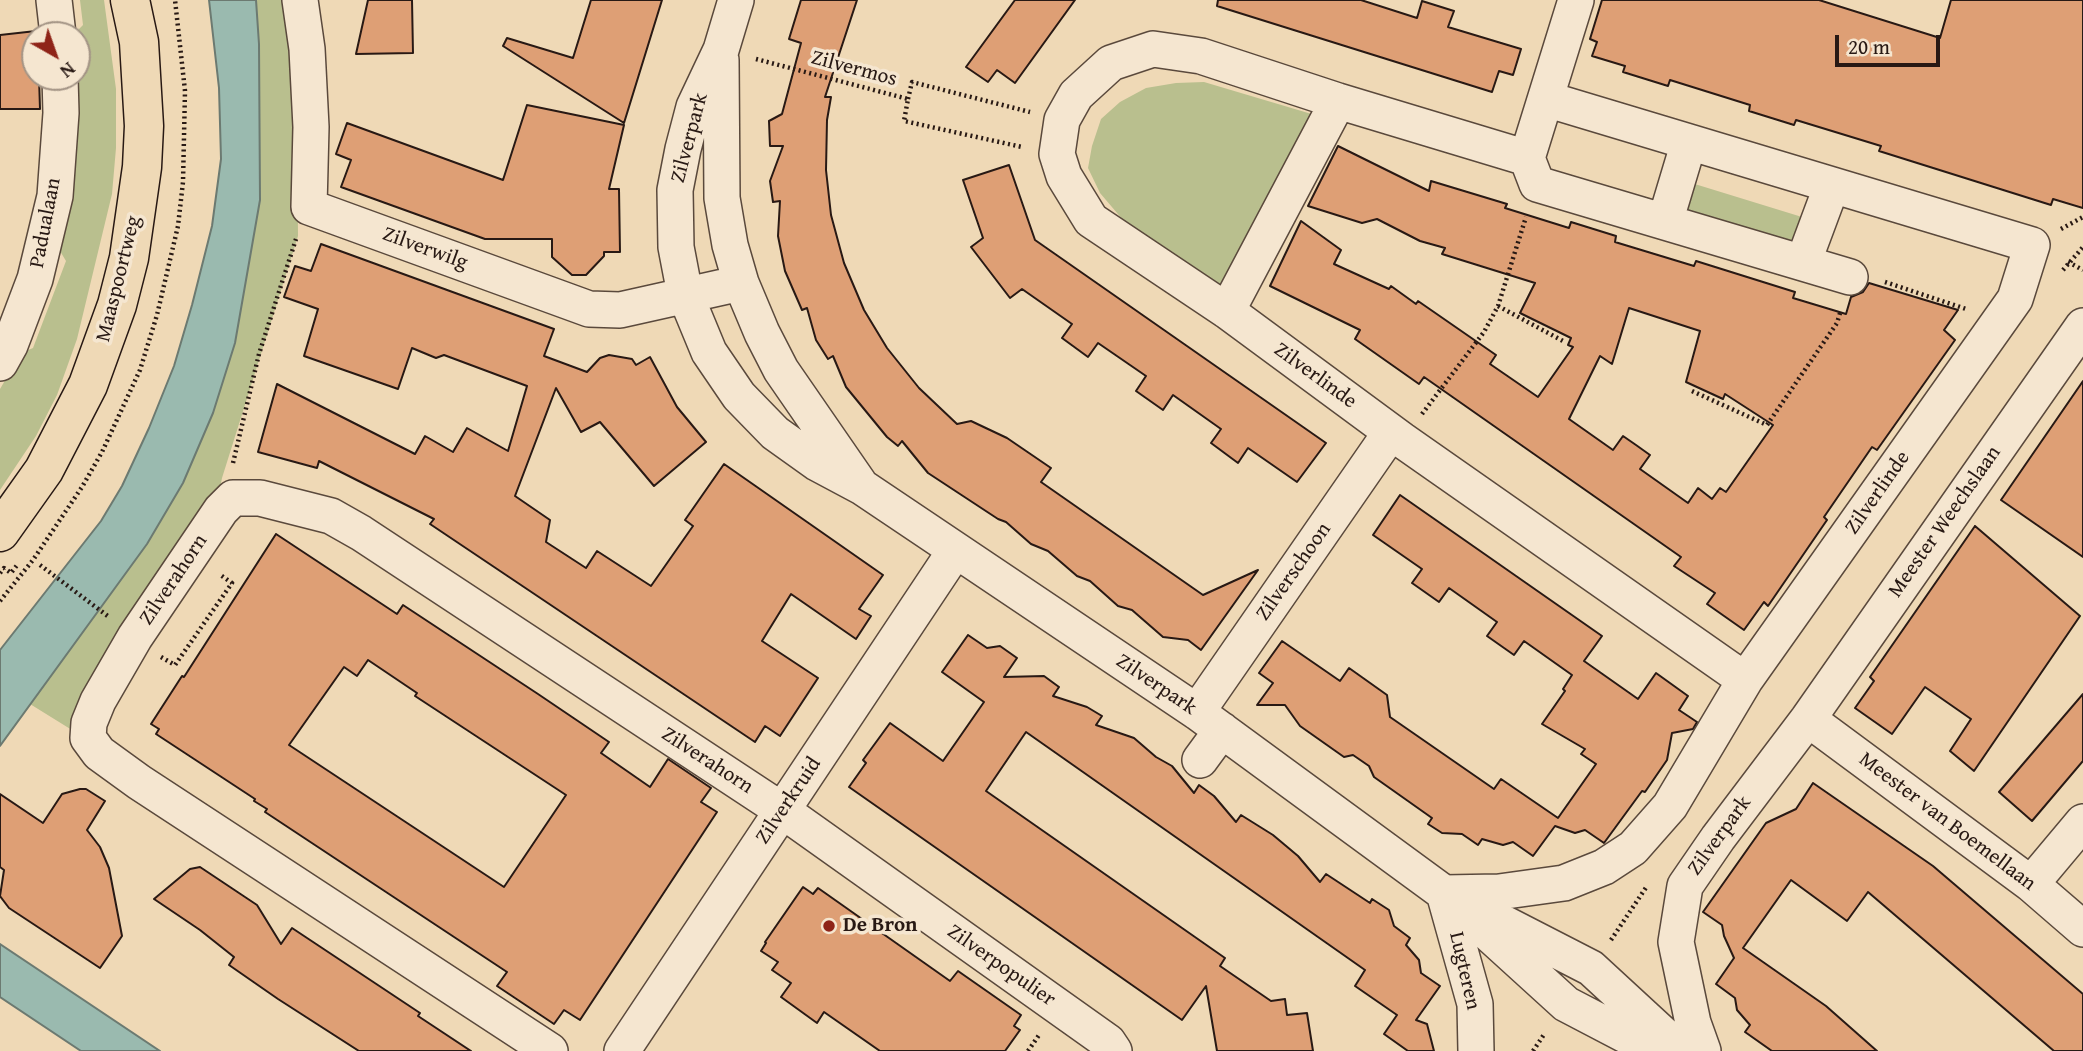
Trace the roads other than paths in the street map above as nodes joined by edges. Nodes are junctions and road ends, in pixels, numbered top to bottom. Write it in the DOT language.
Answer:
graph roads {
  1 [pos="54,0"];
  2 [pos="130,0"];
  3 [pos="300,0"];
  4 [pos="736,0"];
  5 [pos="1576,0"];
  6 [pos="56,21"];
  7 [pos="720,50"];
  8 [pos="60,91"];
  9 [pos="1546,99"];
  10 [pos="1338,101"];
  11 [pos="1689,142"];
  12 [pos="1532,171"];
  13 [pos="1832,185"];
  14 [pos="1665,222"];
  15 [pos="1803,263"];
  16 [pos="1850,277"];
  17 [pos="741,283"];
  18 [pos="685,294"];
  19 [pos="1227,311"];
  20 [pos="2083,326"];
  21 [pos="0,363"];
  22 [pos="1397,436"];
  23 [pos="862,487"];
  24 [pos="0,533"];
  25 [pos="955,551"];
  26 [pos="1745,680"];
  27 [pos="1808,719"];
  28 [pos="1209,721"];
  29 [pos="1200,760"];
  30 [pos="783,811"];
  31 [pos="2083,822"];
  32 [pos="2031,884"];
  33 [pos="1444,893"];
  34 [pos="2083,929"];
  35 [pos="551,1051"];
  36 [pos="622,1051"];
  37 [pos="1114,1051"];
  38 [pos="1476,1051"];
  39 [pos="1657,1051"];
  40 [pos="1681,1051"];
  41 [pos="1703,1051"];
  1 -- 6 [label="street"];
  2 -- 24 [label="main road, Maaspoortweg"];
  3 -- 18 [label="street, Zilverwilg"];
  4 -- 7 [label="street, Zilverpark"];
  5 -- 9 [label="street"];
  7 -- 17 [label="street, Zilverpark"];
  7 -- 18 [label="street, Zilverpark"];
  8 -- 21 [label="street, Padualaan"];
  9 -- 11 [label="street, Zilverlinde"];
  9 -- 12 [label="street"];
  10 -- 12 [label="street, Zilverlinde"];
  10 -- 19 [label="street"];
  10 -- 19 [label="street, Zilverlinde"];
  11 -- 13 [label="street, Zilverlinde"];
  11 -- 14 [label="street"];
  12 -- 14 [label="street, Zilverlinde"];
  13 -- 15 [label="street"];
  13 -- 26 [label="street, Zilverlinde"];
  14 -- 15 [label="street, Zilverlinde"];
  15 -- 16 [label="street, Zilverlinde"];
  17 -- 18 [label="street, Zilverwilg"];
  17 -- 23 [label="street, Zilverpark"];
  18 -- 23 [label="street, Zilverpark"];
  19 -- 22 [label="street, Zilverlinde"];
  20 -- 27 [label="street, Meester Weechslaan"];
  22 -- 26 [label="street, Zilverlinde"];
  22 -- 28 [label="street, Zilverschoon"];
  23 -- 25 [label="street, Zilverpark"];
  25 -- 28 [label="street, Zilverpark"];
  25 -- 30 [label="street, Zilverkruid"];
  26 -- 33 [label="street"];
  27 -- 32 [label="street, Meester van Boemellaan"];
  27 -- 41 [label="street, Zilverpark"];
  28 -- 29 [label="street, Zilverschoon"];
  28 -- 33 [label="street, Zilverpark"];
  30 -- 35 [label="street, Zilverahorn"];
  30 -- 36 [label="street, Zilverkruid"];
  30 -- 37 [label="street, Zilverpopulier"];
  31 -- 32 [label="street"];
  32 -- 34 [label="street, Meester van Boemellaan"];
  33 -- 38 [label="street, Lugteren"];
  33 -- 39 [label="street, Zilverpark"];
  33 -- 40 [label="street, Zilverpark"];
}
